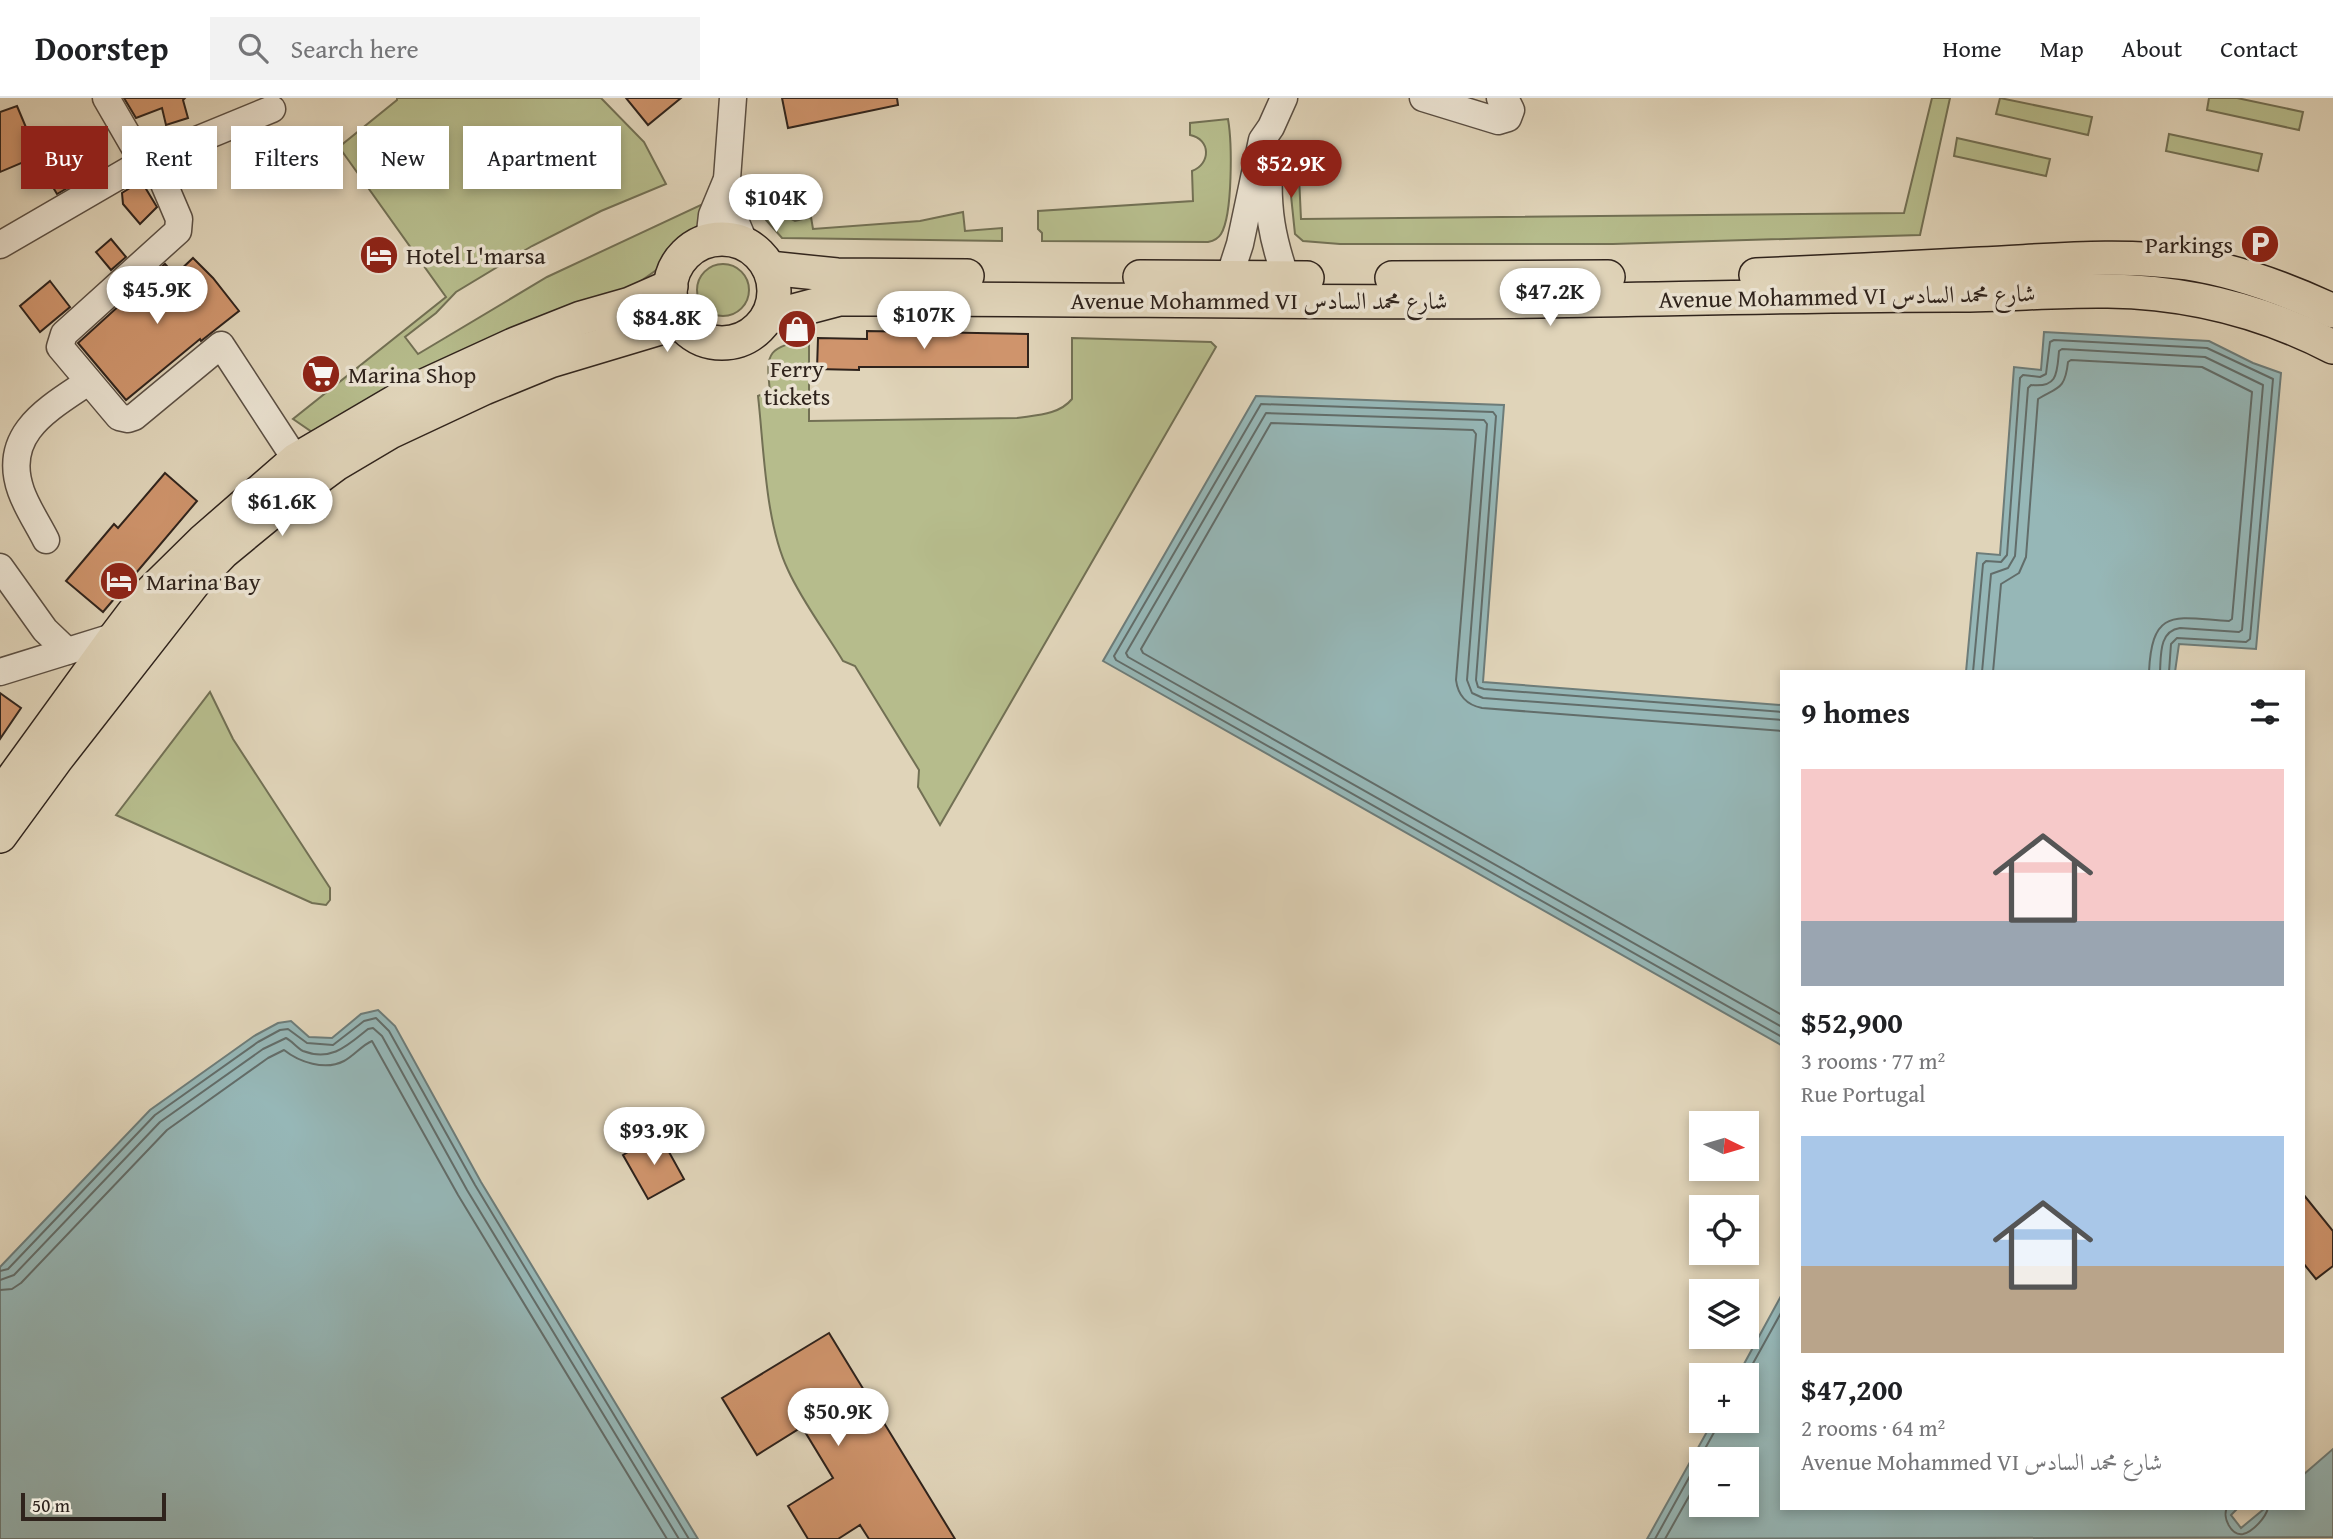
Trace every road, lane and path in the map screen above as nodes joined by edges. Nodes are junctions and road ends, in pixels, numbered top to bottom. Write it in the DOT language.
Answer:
graph roads {
  1 [pos="106,98"];
  2 [pos="733,98"];
  3 [pos="1284,98"];
  4 [pos="1423,98"];
  5 [pos="1514,101"];
  6 [pos="272,110"];
  7 [pos="125,126"];
  8 [pos="1271,127"];
  9 [pos="217,132"];
  10 [pos="122,175"];
  11 [pos="727,179"];
  12 [pos="163,189"];
  13 [pos="709,241"];
  14 [pos="744,244"];
  15 [pos="0,245"];
  16 [pos="769,268"];
  17 [pos="1229,278"];
  18 [pos="1286,278"];
  19 [pos="671,286"];
  20 [pos="2333,311"];
  21 [pos="767,318"];
  22 [pos="680,322"];
  23 [pos="2333,347"];
  24 [pos="89,382"];
  25 [pos="296,460"];
  26 [pos="46,540"];
  27 [pos="0,566"];
  28 [pos="116,636"];
  29 [pos="67,651"];
  30 [pos="0,672"];
  31 [pos="0,796"];
  32 [pos="0,836"];
  1 -- 7 [label="street"];
  2 -- 11 [label="street"];
  3 -- 8 [label="street"];
  4 -- 5 [label="street"];
  6 -- 9 [label="street"];
  8 -- 17 [label="street"];
  8 -- 18 [label="street"];
  10 -- 15 [label="street"];
  11 -- 13 [label="street"];
  11 -- 14 [label="street"];
  12 -- 24 [label="street"];
  13 -- 14 [label="main road"];
  13 -- 19 [label="main road"];
  14 -- 16 [label="main road"];
  16 -- 17 [label="main road, Avenue Mohammed VI شارع محمد السادس"];
  16 -- 21 [label="main road"];
  17 -- 18 [label="main road, Avenue Mohammed VI شارع محمد السادس"];
  18 -- 20 [label="main road, Avenue Mohammed VI شارع محمد السادس"];
  19 -- 22 [label="main road"];
  19 -- 25 [label="main road"];
  21 -- 22 [label="main road"];
  21 -- 23 [label="main road, Avenue Mohammed VI شارع محمد السادس"];
  22 -- 32 [label="main road"];
  24 -- 25 [label="street"];
  24 -- 26 [label="street"];
  25 -- 28 [label="main road"];
  27 -- 29 [label="street"];
  28 -- 29 [label="street"];
  28 -- 31 [label="main road"];
  29 -- 30 [label="street"];
}
